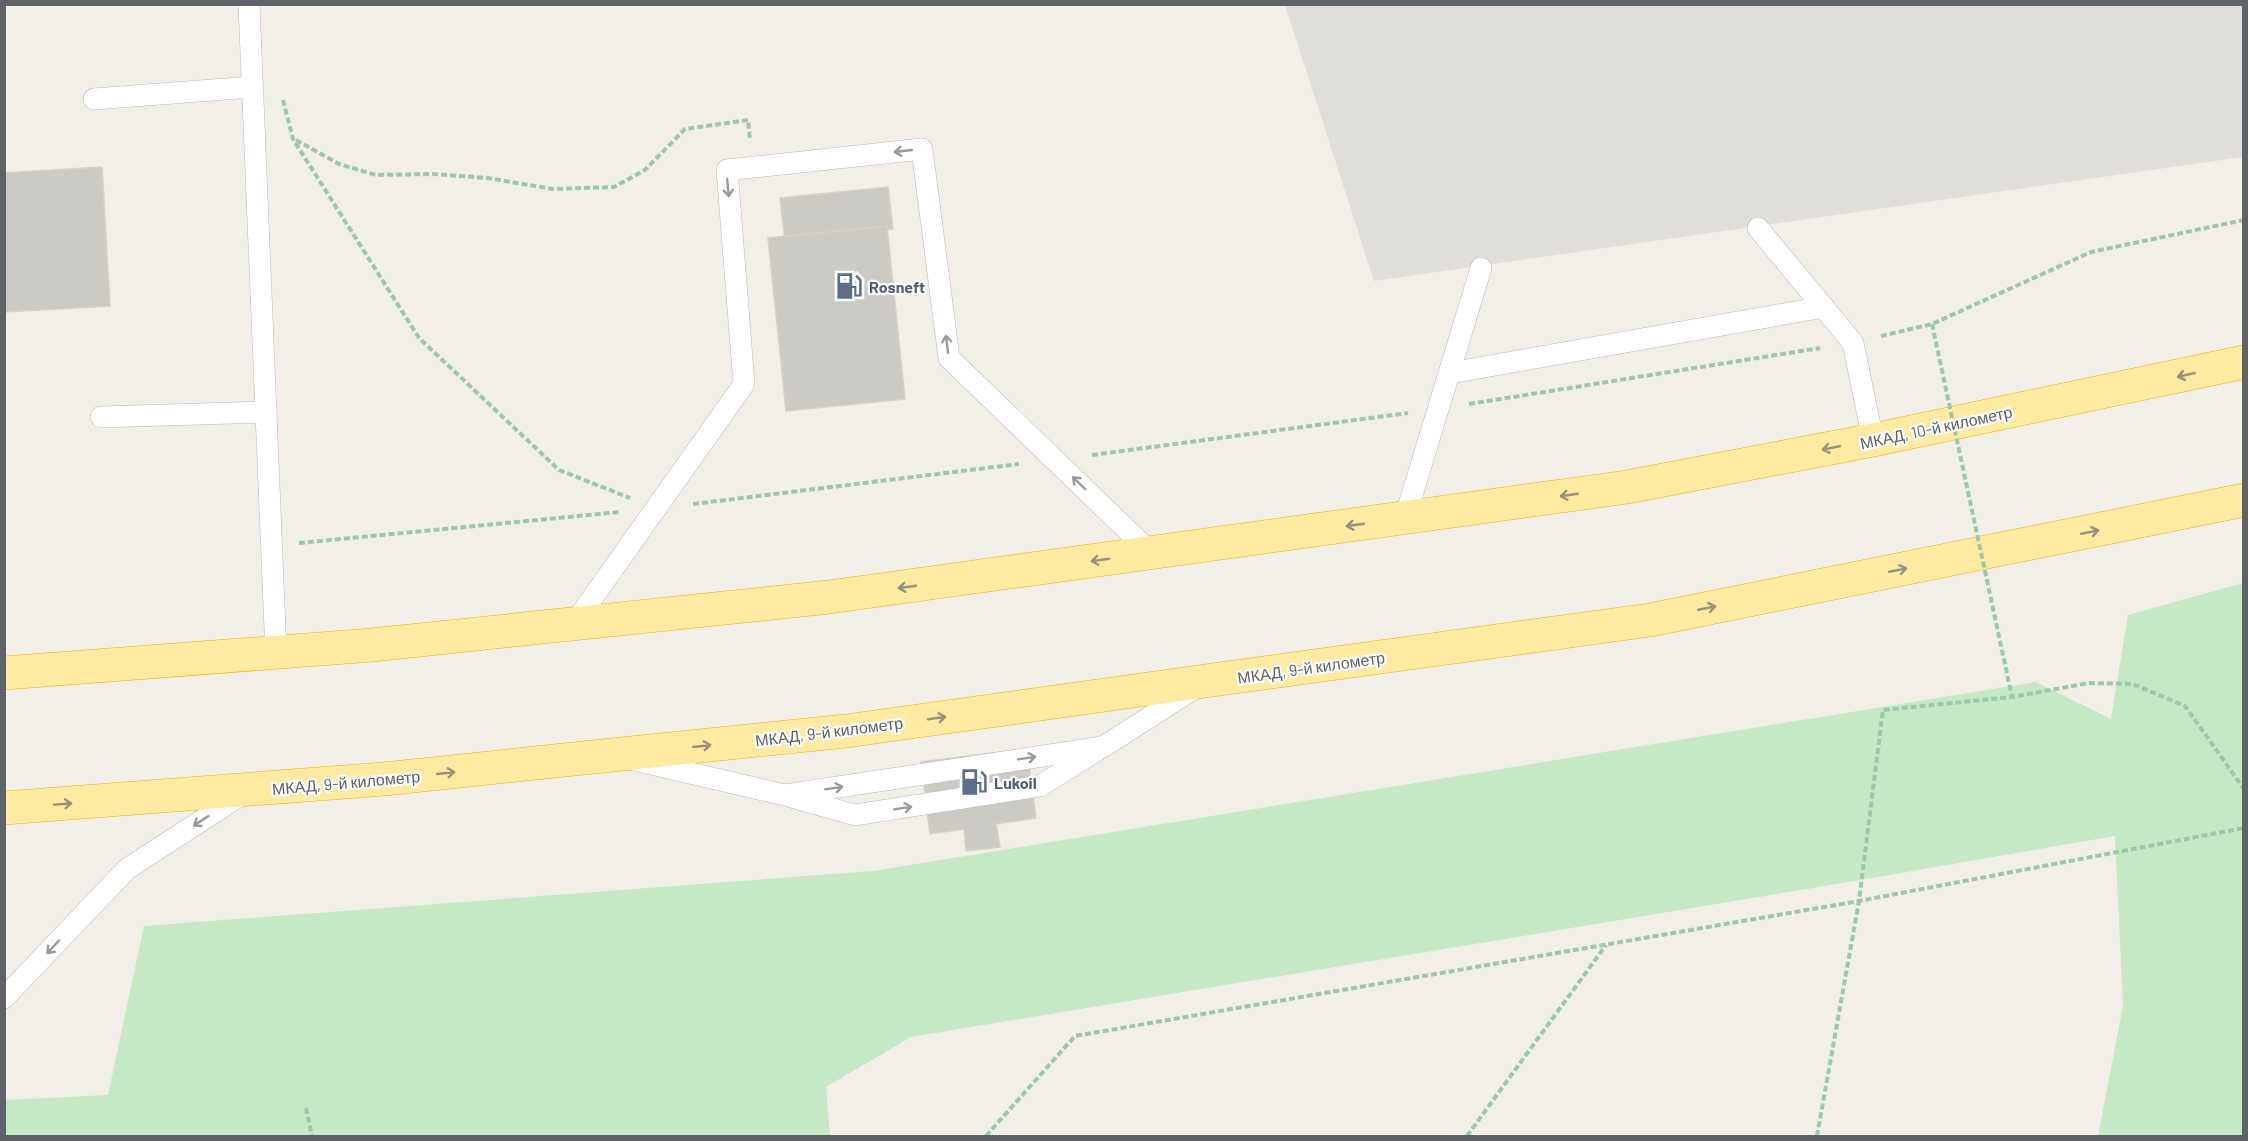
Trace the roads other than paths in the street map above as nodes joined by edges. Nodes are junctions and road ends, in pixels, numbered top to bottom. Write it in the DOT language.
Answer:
graph roads {
  1 [pos="249,4"];
  2 [pos="252,87"];
  3 [pos="94,99"];
  4 [pos="1758,228"];
  5 [pos="1481,268"];
  6 [pos="1824,307"];
  7 [pos="2244,362"];
  8 [pos="1450,374"];
  9 [pos="266,412"];
  10 [pos="101,417"];
  11 [pos="1873,440"];
  12 [pos="2244,500"];
  13 [pos="1405,518"];
  14 [pos="1151,553"];
  15 [pos="574,624"];
  16 [pos="276,653"];
  17 [pos="4,674"];
  18 [pos="1205,681"];
  19 [pos="1103,747"];
  20 [pos="612,755"];
  21 [pos="250,789"];
  22 [pos="784,795"];
  23 [pos="4,808"];
  24 [pos="4,998"];
  1 -- 2 [label="lane"];
  2 -- 3 [label="lane"];
  2 -- 9 [label="lane"];
  4 -- 6 [label="lane"];
  5 -- 8 [label="lane"];
  6 -- 8 [label="lane"];
  6 -- 11 [label="lane"];
  7 -- 11 [label="highway, МКАД, 10-й километр, one-way"];
  8 -- 13 [label="lane"];
  9 -- 10 [label="lane"];
  9 -- 16 [label="lane"];
  11 -- 13 [label="highway, МКАД, 10-й километр, one-way"];
  18 -- 12 [label="highway, МКАД, 9-й километр, one-way"];
  13 -- 14 [label="highway, one-way"];
  14 -- 15 [label="highway, one-way"];
  14 -- 15 [label="lane, one-way"];
  15 -- 16 [label="highway"];
  16 -- 17 [label="highway"];
  18 -- 19 [label="lane"];
  20 -- 18 [label="highway, МКАД, 9-й километр, one-way"];
  22 -- 19 [label="lane, one-way"];
  22 -- 19 [label="lane, one-way"];
  21 -- 20 [label="highway, МКАД, 9-й километр, one-way"];
  20 -- 22 [label="lane"];
  23 -- 21 [label="highway, МКАД, 9-й километр, one-way"];
  21 -- 24 [label="lane, one-way"];
}
